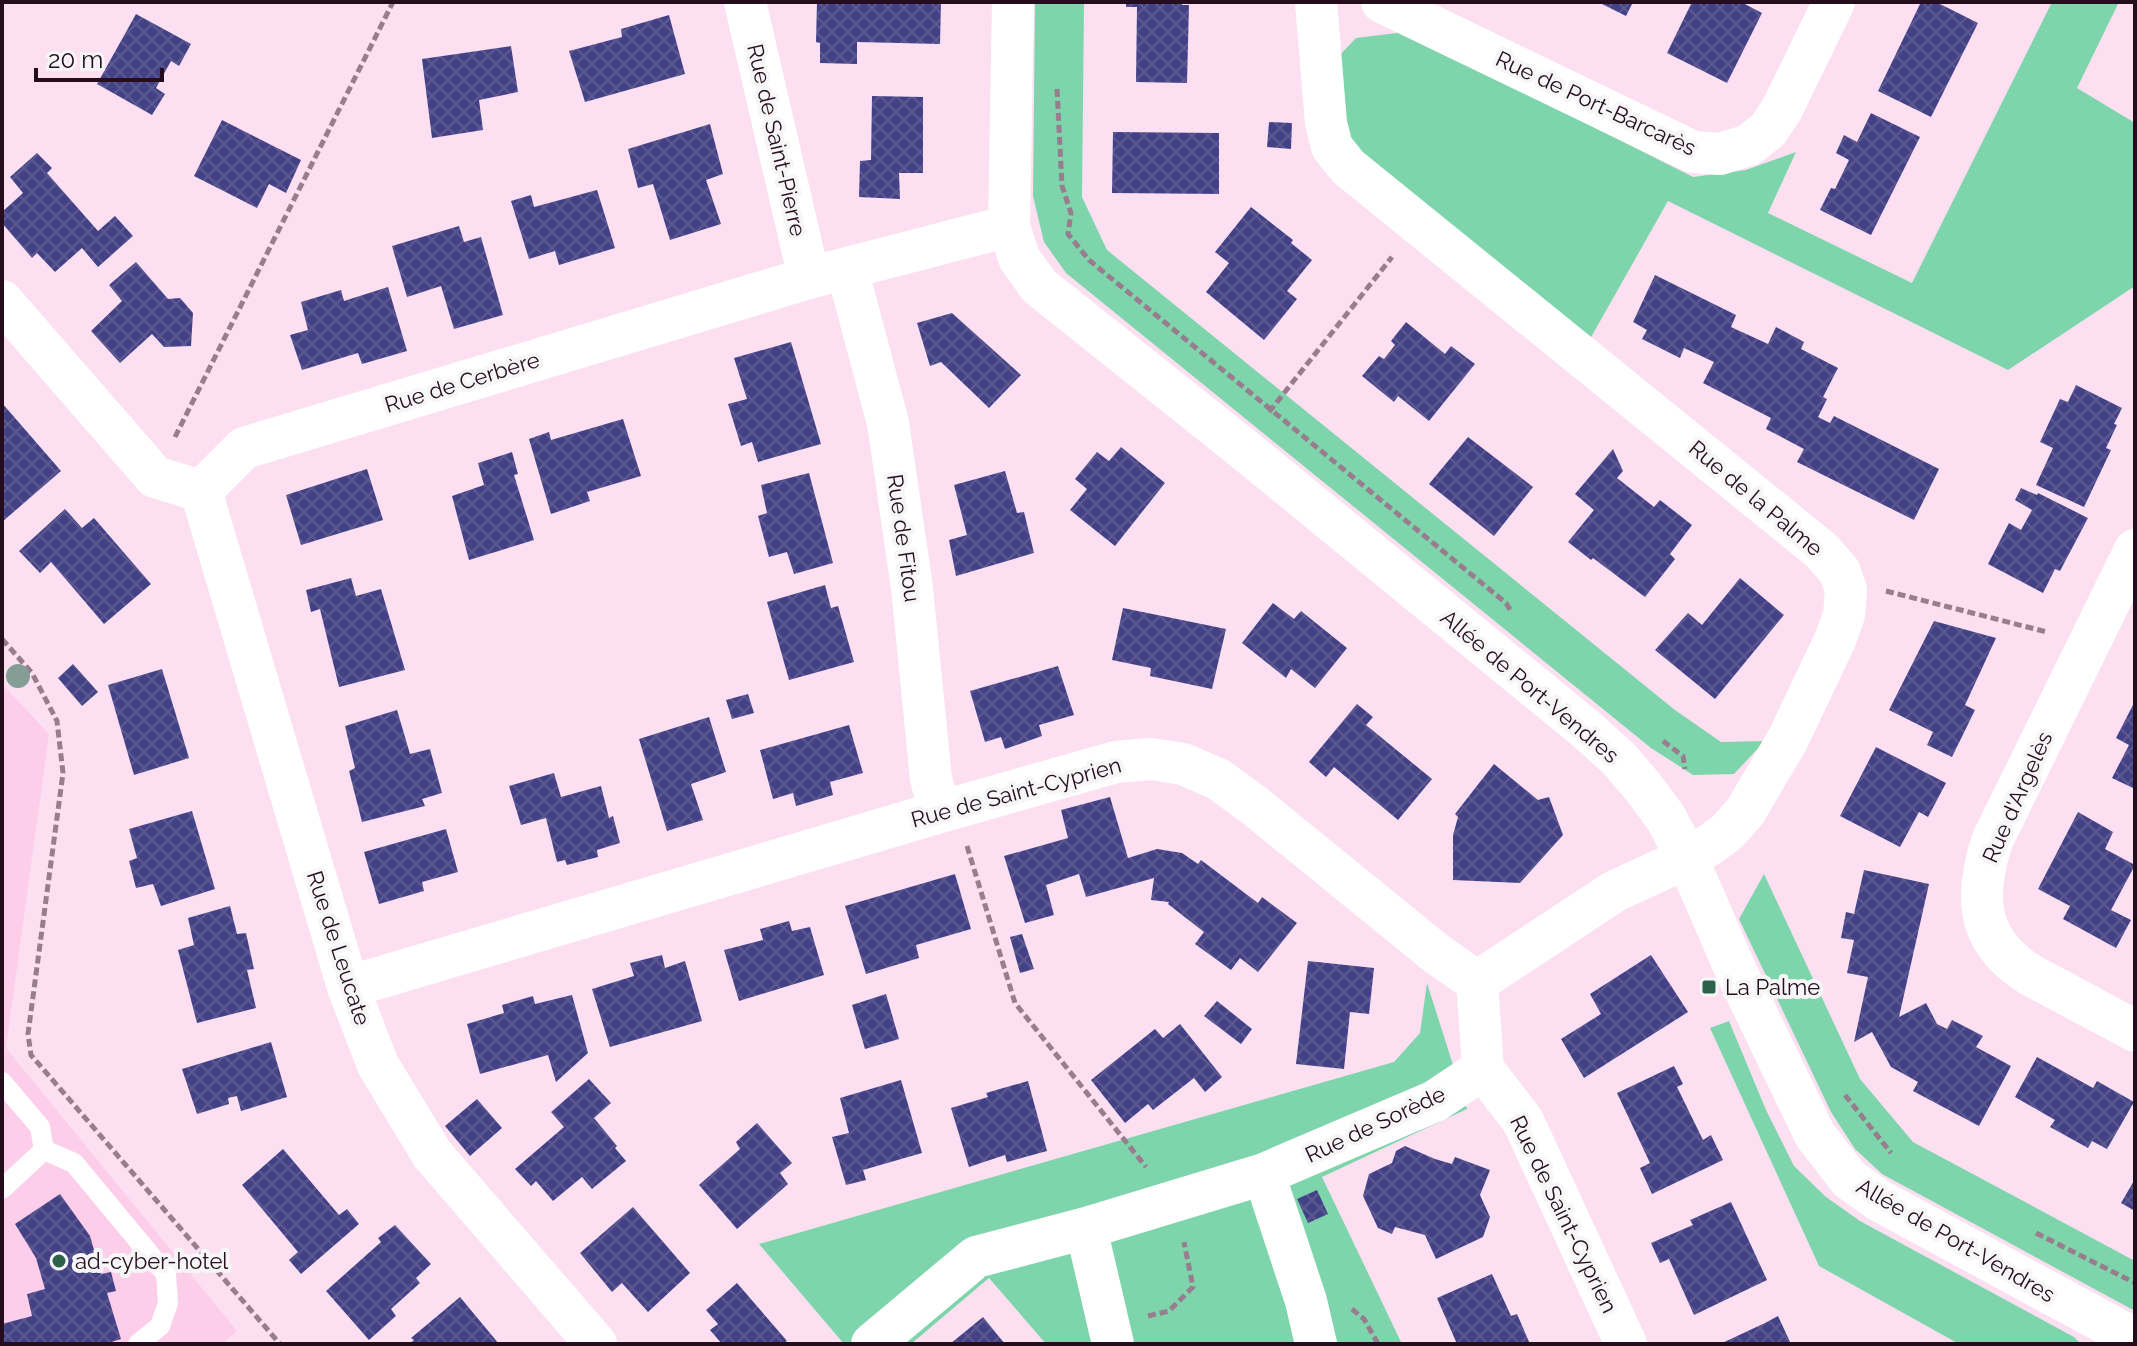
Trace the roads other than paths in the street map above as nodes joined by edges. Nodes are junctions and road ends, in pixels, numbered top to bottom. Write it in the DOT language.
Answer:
graph roads {
  1 [pos="745,2"];
  2 [pos="1013,2"];
  3 [pos="1316,2"];
  4 [pos="1382,2"];
  5 [pos="1834,2"];
  6 [pos="1009,226"];
  7 [pos="828,274"];
  8 [pos="2,301"];
  9 [pos="201,491"];
  10 [pos="2135,550"];
  11 [pos="948,810"];
  12 [pos="1687,858"];
  13 [pos="1477,982"];
  14 [pos="348,987"];
  15 [pos="2135,1031"];
  16 [pos="1483,1069"];
  17 [pos="2,1082"];
  18 [pos="44,1150"];
  19 [pos="1264,1174"];
  20 [pos="2,1189"];
  21 [pos="1086,1228"];
  22 [pos="1110,1334"];
  23 [pos="2135,1339"];
  24 [pos="138,1344"];
  25 [pos="596,1344"];
  26 [pos="872,1344"];
  27 [pos="1316,1344"];
  28 [pos="1626,1344"];
  1 -- 7 [label="street, Rue de Saint-Pierre"];
  2 -- 6 [label="street, Allée de Port-Vendres"];
  3 -- 12 [label="street, Rue de la Palme"];
  4 -- 5 [label="street, Rue de Port-Barcarès"];
  6 -- 7 [label="street, Rue de Cerbère"];
  6 -- 12 [label="street, Allée de Port-Vendres"];
  7 -- 9 [label="street, Rue de Cerbère"];
  7 -- 11 [label="street, Rue de Fitou"];
  8 -- 9 [label="street"];
  9 -- 14 [label="street, Rue de Leucate"];
  10 -- 15 [label="street, Rue d'Argelès"];
  11 -- 13 [label="street, Rue de Saint-Cyprien"];
  11 -- 14 [label="street, Rue de Saint-Cyprien"];
  12 -- 13 [label="street"];
  12 -- 23 [label="street, Allée de Port-Vendres"];
  13 -- 16 [label="street"];
  14 -- 25 [label="street, Rue de Leucate"];
  16 -- 19 [label="street, Rue de Sorède"];
  16 -- 28 [label="street, Rue de Saint-Cyprien"];
  17 -- 18 [label="lane"];
  18 -- 20 [label="lane"];
  18 -- 24 [label="lane"];
  19 -- 21 [label="street, Rue de Sorède"];
  19 -- 27 [label="street"];
  21 -- 22 [label="street"];
  21 -- 26 [label="street, Rue de Sorède"];
}
